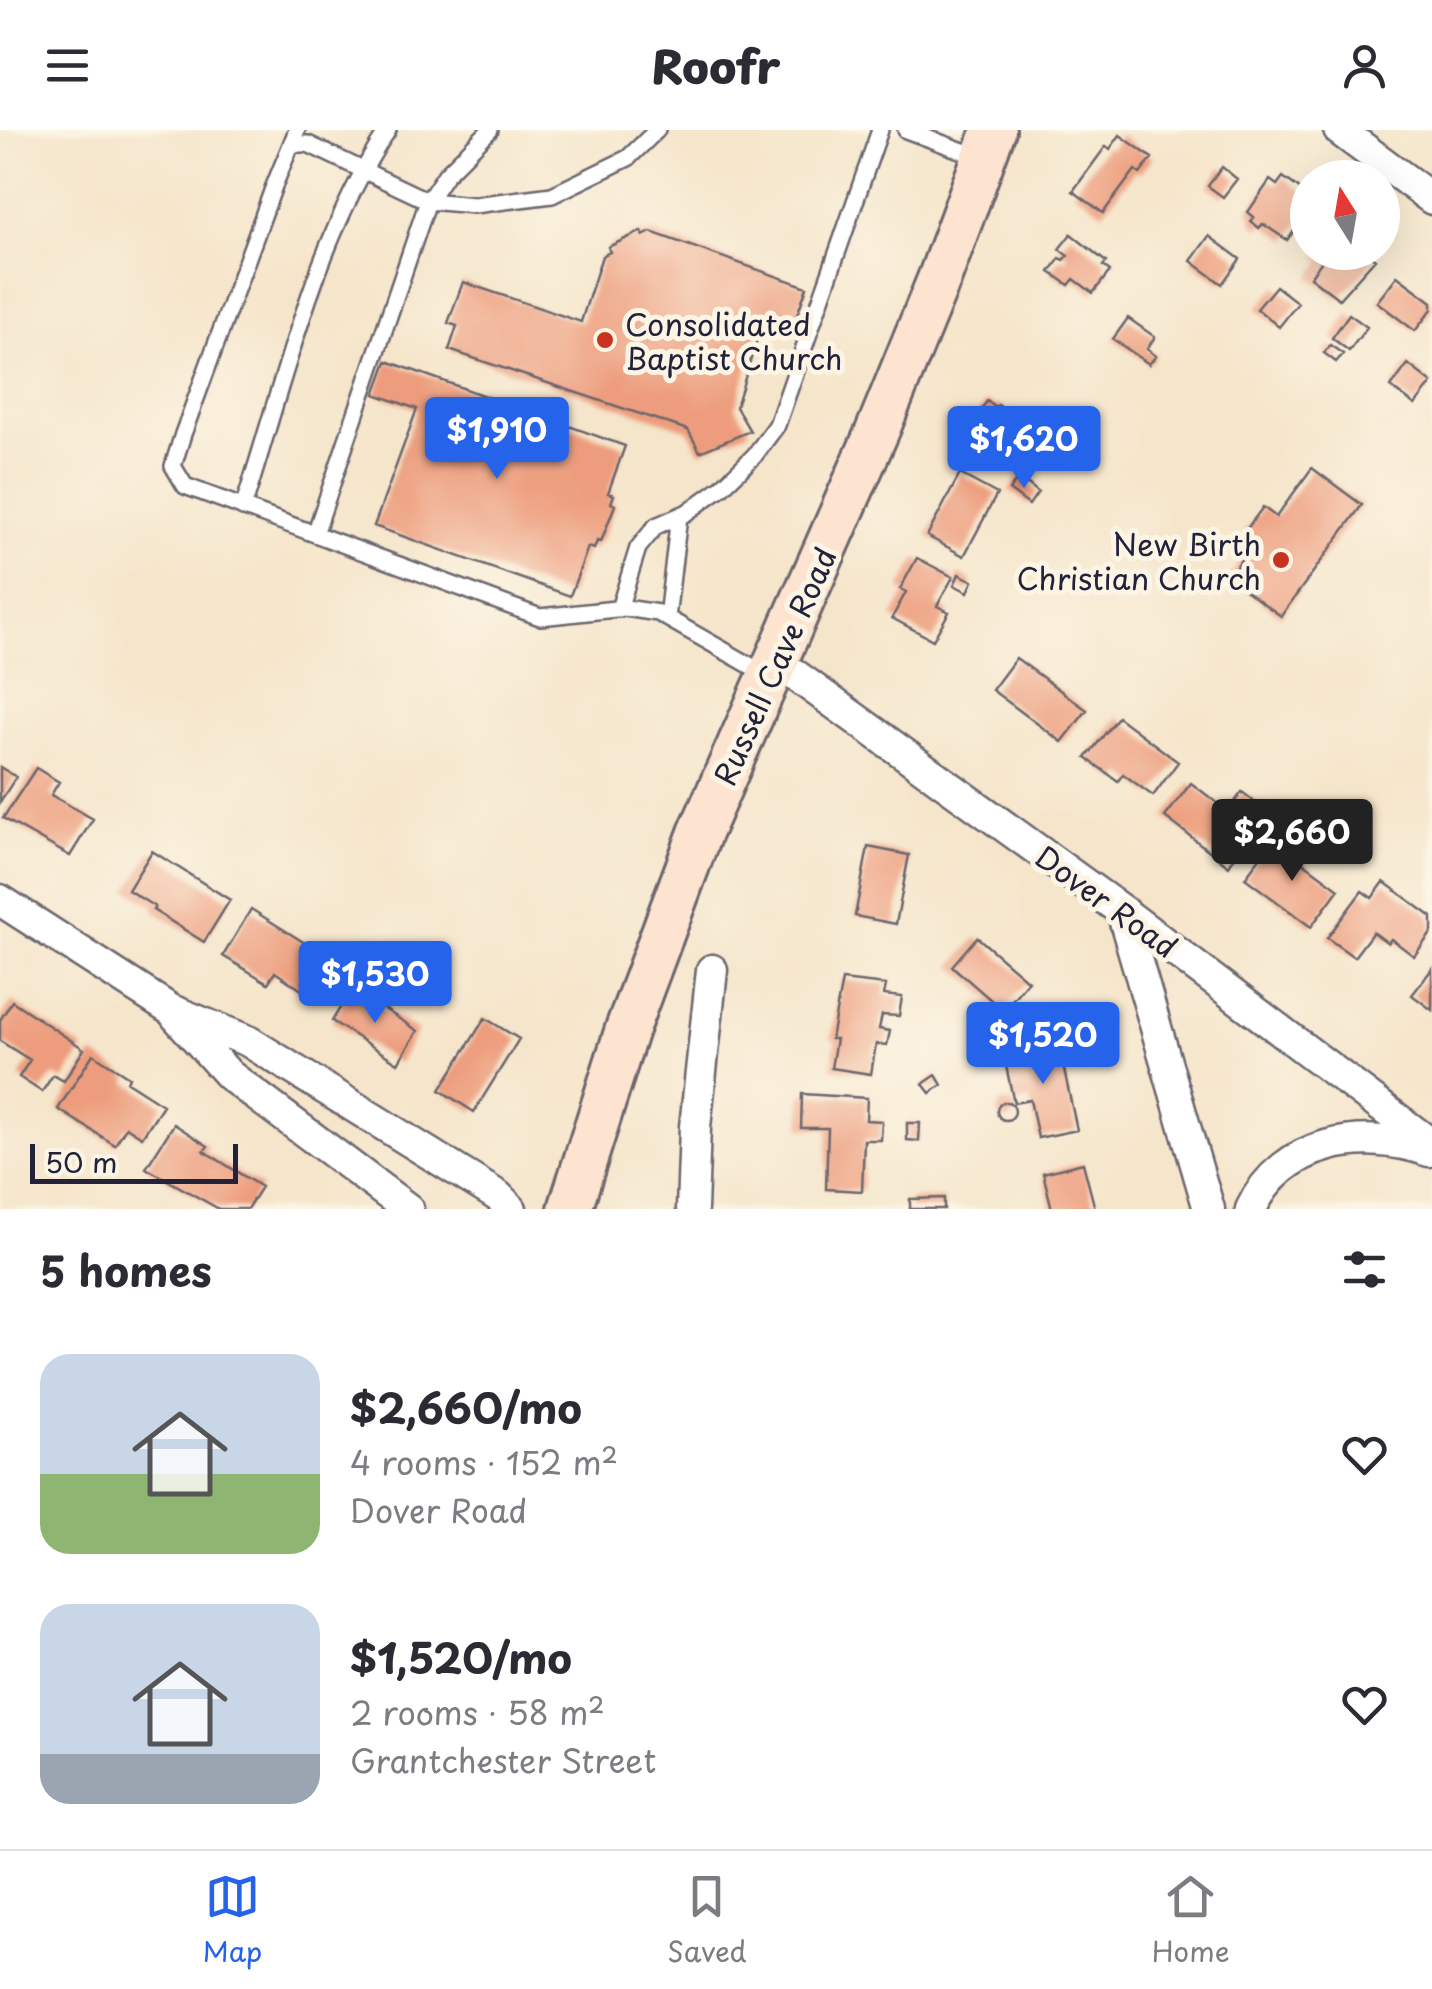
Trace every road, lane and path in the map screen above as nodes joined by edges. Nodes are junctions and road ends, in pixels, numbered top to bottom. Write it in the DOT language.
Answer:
graph roads {
  1 [pos="388,130"];
  2 [pos="490,130"];
  3 [pos="658,130"];
  4 [pos="880,130"];
  5 [pos="906,130"];
  6 [pos="1340,130"];
  7 [pos="295,137"];
  8 [pos="989,144"];
  9 [pos="362,169"];
  10 [pos="1432,199"];
  11 [pos="428,201"];
  12 [pos="242,508"];
  13 [pos="678,516"];
  14 [pos="316,534"];
  15 [pos="618,609"];
  16 [pos="667,618"];
  17 [pos="774,670"];
  18 [pos="0,900"];
  19 [pos="1122,911"];
  20 [pos="712,970"];
  21 [pos="170,1010"];
  22 [pos="1432,1149"];
  23 [pos="408,1209"];
  24 [pos="510,1209"];
  25 [pos="570,1209"];
  26 [pos="692,1209"];
  27 [pos="1209,1209"];
  28 [pos="1252,1209"];
  1 -- 9 [label="lane"];
  2 -- 11 [label="lane"];
  3 -- 11 [label="lane"];
  4 -- 13 [label="lane"];
  5 -- 8 [label="lane"];
  6 -- 10 [label="street"];
  7 -- 9 [label="lane"];
  7 -- 12 [label="lane"];
  8 -- 17 [label="main road, Russell Cave Road"];
  9 -- 11 [label="lane"];
  9 -- 12 [label="lane"];
  11 -- 14 [label="lane"];
  12 -- 14 [label="lane"];
  13 -- 15 [label="lane"];
  13 -- 16 [label="lane"];
  14 -- 15 [label="lane"];
  15 -- 16 [label="lane"];
  16 -- 17 [label="lane"];
  17 -- 19 [label="street, Dover Road"];
  17 -- 25 [label="main road, Russell Cave Road"];
  18 -- 21 [label="street"];
  19 -- 22 [label="street, Dover Road"];
  19 -- 27 [label="street"];
  20 -- 26 [label="street"];
  21 -- 23 [label="street"];
  21 -- 24 [label="street"];
  22 -- 28 [label="street"];
}
